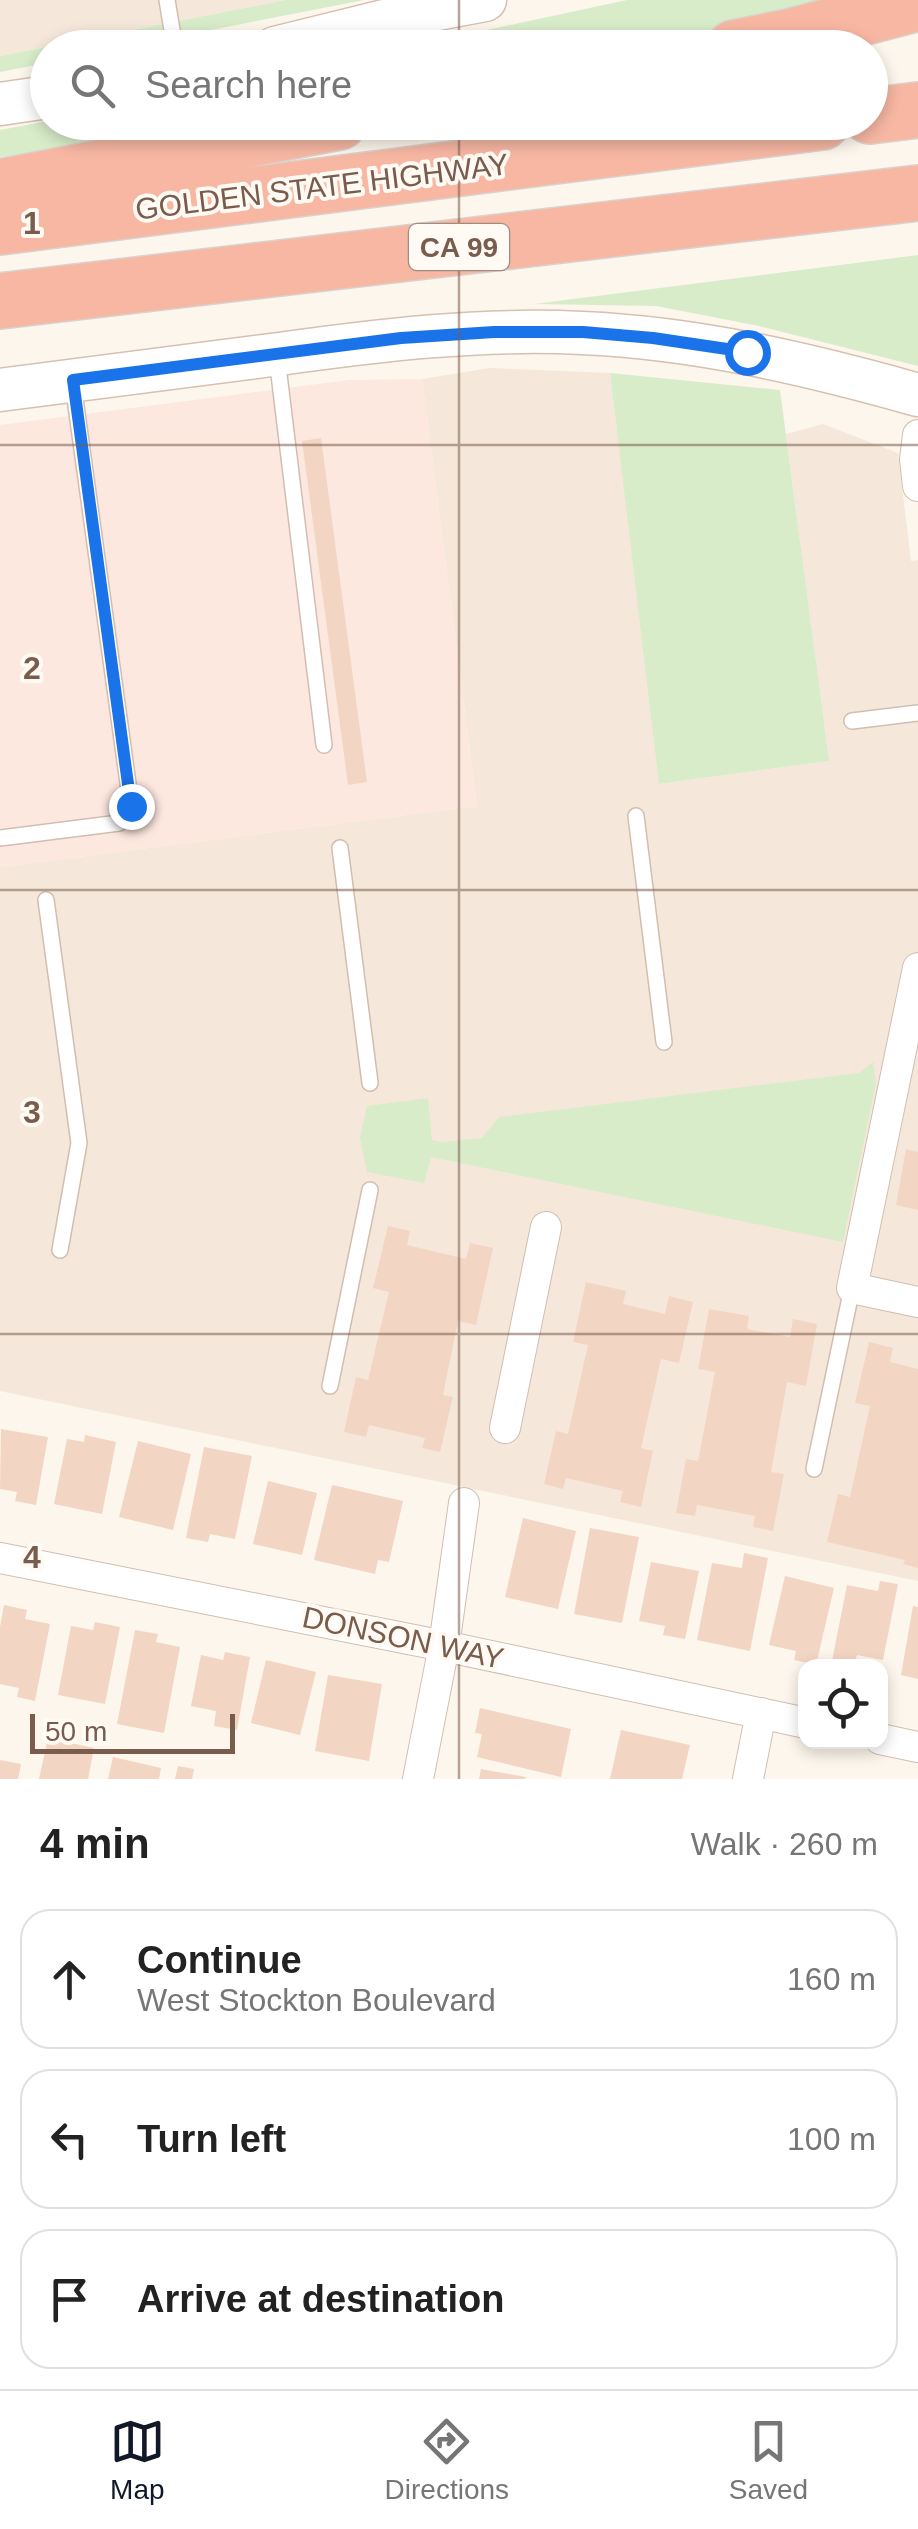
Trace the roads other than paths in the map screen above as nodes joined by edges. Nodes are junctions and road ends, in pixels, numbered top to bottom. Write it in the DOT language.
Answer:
graph roads {
  1 [pos="167,0"];
  2 [pos="485,0"];
  3 [pos="918,3"];
  4 [pos="172,30"];
  5 [pos="348,30"];
  6 [pos="816,30"];
  7 [pos="30,100"];
  8 [pos="0,104"];
  9 [pos="918,110"];
  10 [pos="888,114"];
  11 [pos="246,140"];
  12 [pos="681,140"];
  13 [pos="0,187"];
  14 [pos="918,193"];
  15 [pos="0,227"];
  16 [pos="0,301"];
  17 [pos="277,354"];
  18 [pos="73,380"];
  19 [pos="0,390"];
  20 [pos="918,395"];
  21 [pos="918,435"];
  22 [pos="918,486"];
  23 [pos="918,712"];
  24 [pos="852,721"];
  25 [pos="324,745"];
  26 [pos="636,816"];
  27 [pos="0,838"];
  28 [pos="340,848"];
  29 [pos="46,900"];
  30 [pos="918,968"];
  31 [pos="664,1042"];
  32 [pos="370,1083"];
  33 [pos="370,1190"];
  34 [pos="546,1227"];
  35 [pos="60,1250"];
  36 [pos="852,1288"];
  37 [pos="918,1302"];
  38 [pos="330,1386"];
  39 [pos="505,1428"];
  40 [pos="814,1470"];
  41 [pos="464,1503"];
  42 [pos="0,1558"];
  43 [pos="444,1646"];
  44 [pos="761,1714"];
  45 [pos="798,1721"];
  46 [pos="888,1741"];
  47 [pos="918,1747"];
  48 [pos="418,1779"];
  49 [pos="748,1779"];
  1 -- 4 [label="lane"];
  2 -- 5 [label="street"];
  3 -- 6 [label="highway"];
  7 -- 8 [label="street"];
  9 -- 10 [label="highway"];
  11 -- 13 [label="highway"];
  12 -- 15 [label="highway, GOLDEN STATE HIGHWAY"];
  14 -- 16 [label="highway, CA 99"];
  17 -- 18 [label="street"];
  17 -- 20 [label="street"];
  17 -- 25 [label="lane"];
  18 -- 19 [label="street"];
  18 -- 27 [label="lane"];
  21 -- 22 [label="street"];
  23 -- 24 [label="lane"];
  26 -- 31 [label="lane"];
  28 -- 32 [label="lane"];
  29 -- 35 [label="lane"];
  30 -- 36 [label="street"];
  33 -- 38 [label="lane"];
  34 -- 39 [label="street"];
  36 -- 37 [label="street"];
  36 -- 40 [label="lane"];
  41 -- 43 [label="street"];
  42 -- 43 [label="street, DONSON WAY"];
  43 -- 44 [label="street, DONSON WAY"];
  43 -- 48 [label="street"];
  44 -- 45 [label="street, DONSON WAY"];
  44 -- 49 [label="street"];
  46 -- 47 [label="street"];
}
